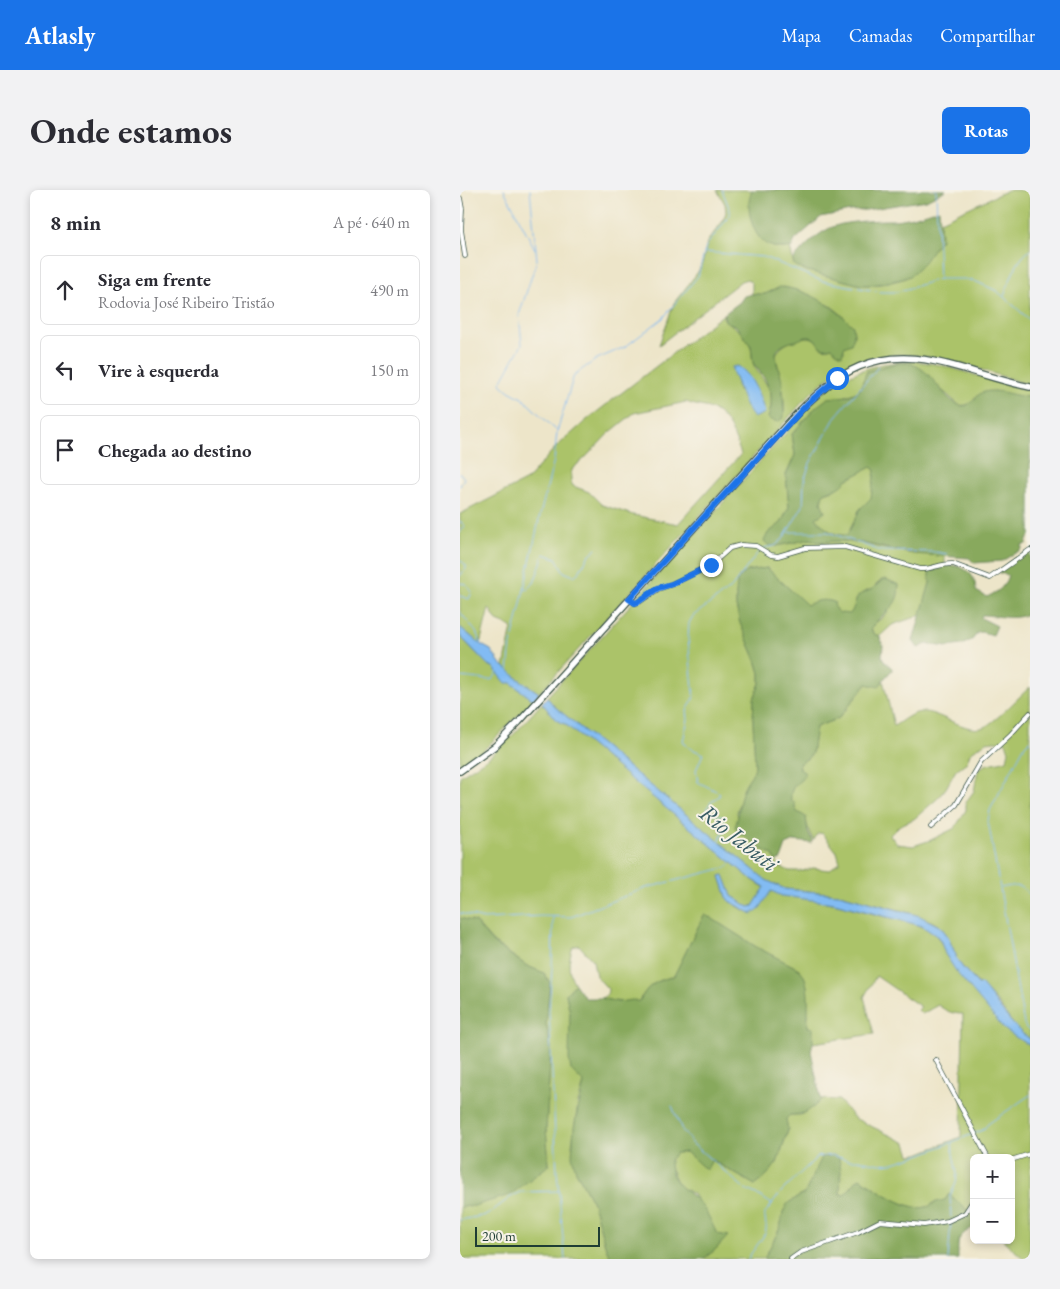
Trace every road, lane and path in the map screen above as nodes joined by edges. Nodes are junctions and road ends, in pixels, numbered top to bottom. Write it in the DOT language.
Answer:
graph roads {
  1 [pos="460,198"];
  2 [pos="465,256"];
  3 [pos="1030,387"];
  4 [pos="1030,550"];
  5 [pos="629,599"];
  6 [pos="1030,713"];
  7 [pos="460,771"];
  8 [pos="931,827"];
  9 [pos="936,1060"];
  10 [pos="986,1154"];
  11 [pos="1030,1154"];
  12 [pos="1015,1159"];
  13 [pos="970,1205"];
  14 [pos="791,1259"];
  1 -- 2 [label="street"];
  3 -- 5 [label="main road"];
  4 -- 5 [label="street"];
  5 -- 7 [label="main road"];
  6 -- 8 [label="street"];
  9 -- 10 [label="street"];
  11 -- 12 [label="street"];
  13 -- 14 [label="street"];
}
